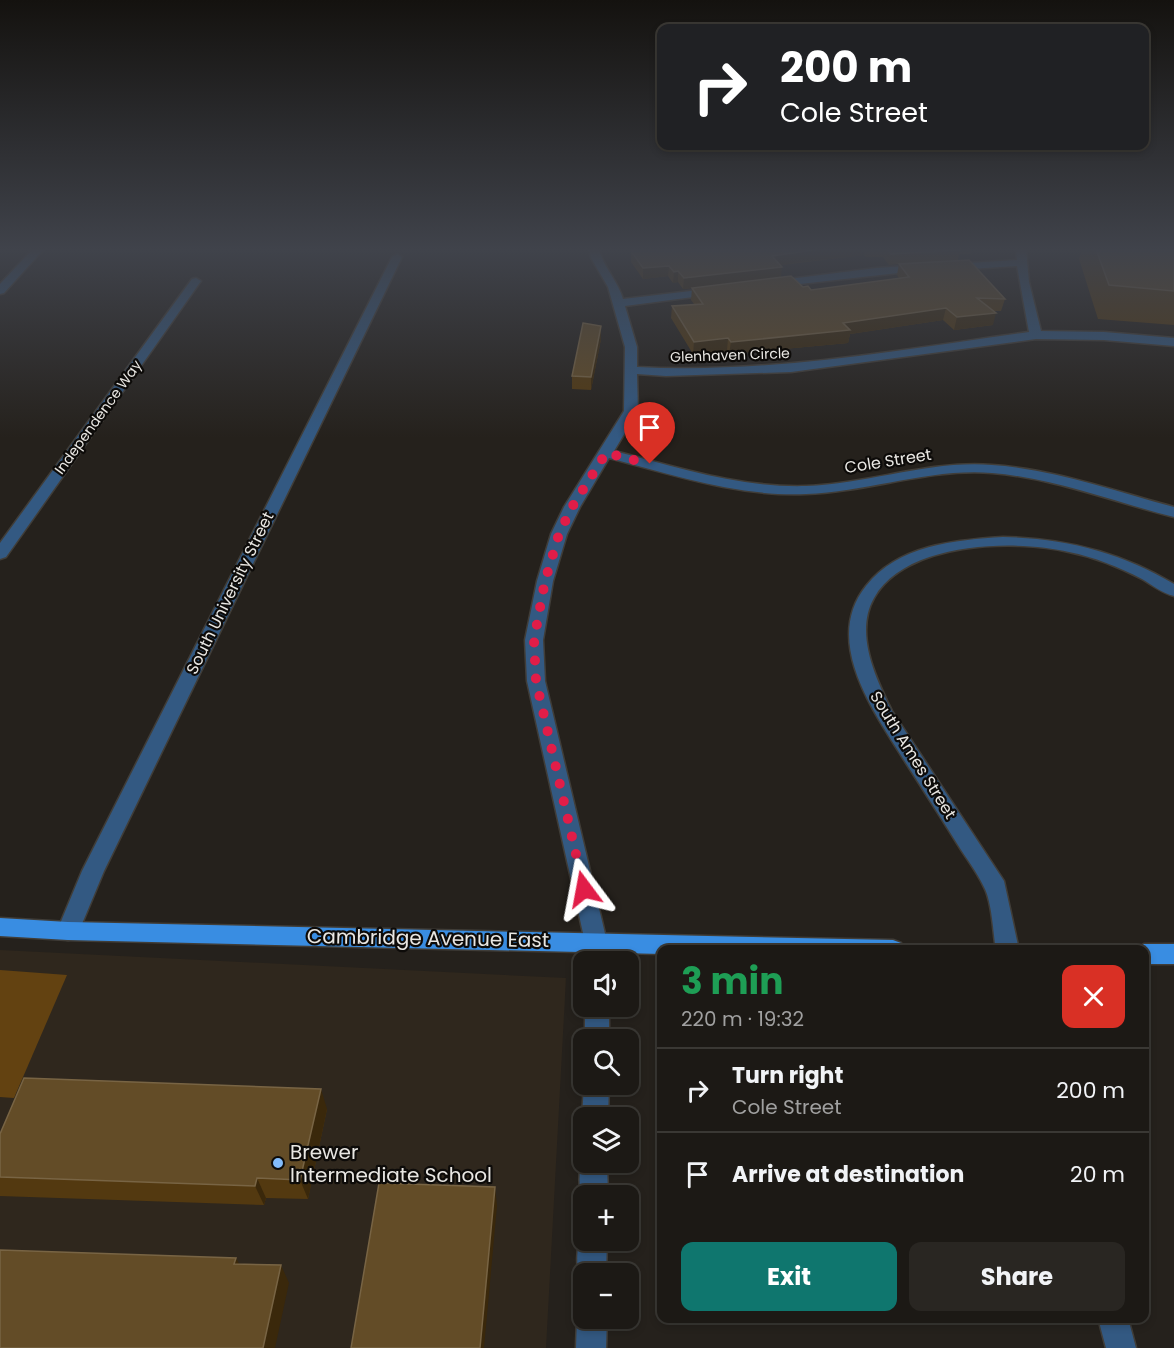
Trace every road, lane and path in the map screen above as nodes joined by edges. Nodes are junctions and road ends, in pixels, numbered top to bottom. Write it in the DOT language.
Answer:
graph roads {
  1 [pos="174,312"];
  2 [pos="370,312"];
  3 [pos="621,312"];
  4 [pos="1029,312"];
  5 [pos="1036,335"];
  6 [pos="1174,342"];
  7 [pos="630,370"];
  8 [pos="606,453"];
  9 [pos="1174,512"];
  10 [pos="0,554"];
  11 [pos="1174,591"];
  12 [pos="0,927"];
  13 [pos="68,931"];
  14 [pos="1007,945"];
  15 [pos="573,951"];
  16 [pos="597,951"];
  17 [pos="639,952"];
  18 [pos="657,952"];
  19 [pos="1149,954"];
  20 [pos="1174,954"];
  21 [pos="1114,1323"];
  22 [pos="592,1329"];
  23 [pos="591,1348"];
  24 [pos="1121,1348"];
  1 -- 10 [label="street, Independence Way"];
  2 -- 13 [label="street, South University Street"];
  3 -- 7 [label="street"];
  4 -- 5 [label="street"];
  5 -- 6 [label="street, Glenhaven Circle"];
  5 -- 7 [label="street, Glenhaven Circle"];
  7 -- 8 [label="street"];
  8 -- 9 [label="street, Cole Street"];
  8 -- 16 [label="street"];
  11 -- 14 [label="street, South Ames Street"];
  12 -- 13 [label="main road, Cambridge Avenue East"];
  13 -- 15 [label="main road, Cambridge Avenue East"];
  17 -- 18 [label="main road, Cambridge Avenue East"];
  19 -- 20 [label="main road"];
  21 -- 24 [label="street"];
  22 -- 23 [label="street"];
}
